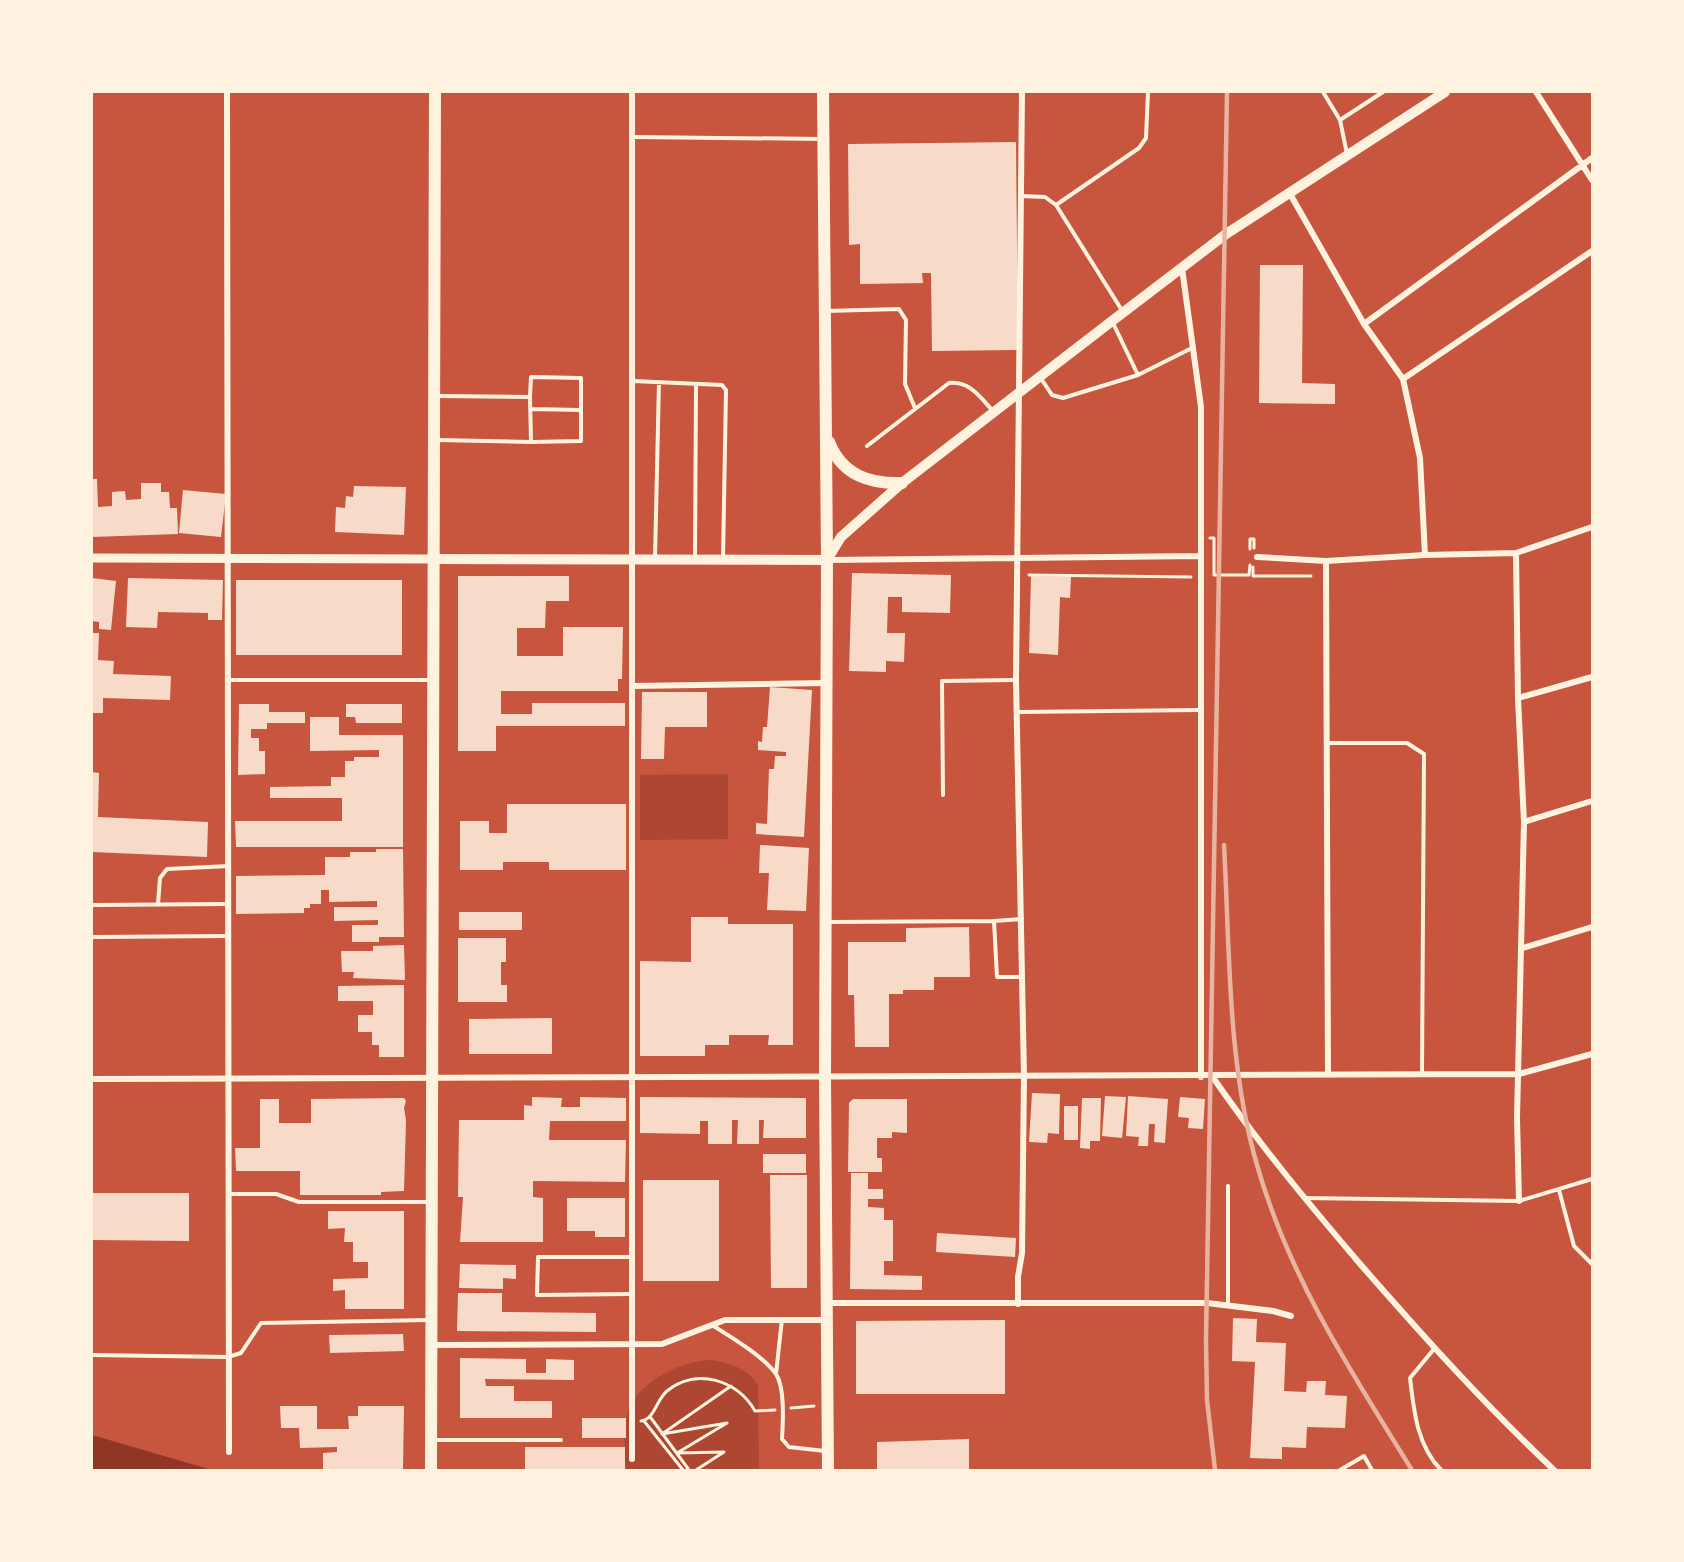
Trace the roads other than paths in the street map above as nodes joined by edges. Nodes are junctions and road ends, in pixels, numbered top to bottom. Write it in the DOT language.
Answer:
graph roads {
  1 [pos="227,92"];
  2 [pos="435,92"];
  3 [pos="632,92"];
  4 [pos="823,92"];
  5 [pos="1022,92"];
  6 [pos="1148,92"];
  7 [pos="1323,92"];
  8 [pos="1383,92"];
  9 [pos="1442,92"];
  10 [pos="1536,92"];
  11 [pos="1340,120"];
  12 [pos="632,137"];
  13 [pos="823,139"];
  14 [pos="1347,154"];
  15 [pos="1593,158"];
  16 [pos="1583,165"];
  17 [pos="1593,180"];
  18 [pos="1289,192"];
  19 [pos="1020,196"];
  20 [pos="1056,205"];
  21 [pos="1593,251"];
  22 [pos="1182,268"];
  23 [pos="825,311"];
  24 [pos="1123,312"];
  25 [pos="1112,321"];
  26 [pos="1364,324"];
  27 [pos="1193,348"];
  28 [pos="1138,375"];
  29 [pos="1039,376"];
  30 [pos="1403,379"];
  31 [pos="632,381"];
  32 [pos="659,382"];
  33 [pos="696,384"];
  34 [pos="1020,391"];
  35 [pos="433,396"];
  36 [pos="530,397"];
  37 [pos="915,408"];
  38 [pos="531,409"];
  39 [pos="581,410"];
  40 [pos="993,412"];
  41 [pos="826,434"];
  42 [pos="433,440"];
  43 [pos="531,442"];
  44 [pos="867,446"];
  45 [pos="902,483"];
  46 [pos="1593,527"];
  47 [pos="1516,553"];
  48 [pos="1425,555"];
  49 [pos="1200,556"];
  50 [pos="1257,557"];
  51 [pos="92,558"];
  52 [pos="632,558"];
  53 [pos="655,558"];
  54 [pos="228,559"];
  55 [pos="432,559"];
  56 [pos="695,559"];
  57 [pos="723,559"];
  58 [pos="1019,559"];
  59 [pos="827,560"];
  60 [pos="1326,561"];
  61 [pos="1593,677"];
  62 [pos="229,680"];
  63 [pos="432,680"];
  64 [pos="1016,680"];
  65 [pos="826,683"];
  66 [pos="632,686"];
  67 [pos="1518,698"];
  68 [pos="1200,710"];
  69 [pos="1017,712"];
  70 [pos="1325,743"];
  71 [pos="943,795"];
  72 [pos="1593,801"];
  73 [pos="1524,822"];
  74 [pos="229,866"];
  75 [pos="158,904"];
  76 [pos="229,904"];
  77 [pos="92,905"];
  78 [pos="1022,919"];
  79 [pos="994,921"];
  80 [pos="825,923"];
  81 [pos="1593,927"];
  82 [pos="229,936"];
  83 [pos="92,937"];
  84 [pos="1523,948"];
  85 [pos="1022,977"];
  86 [pos="1593,1054"];
  87 [pos="1519,1074"];
  88 [pos="1328,1075"];
  89 [pos="1422,1075"];
  90 [pos="1024,1076"];
  91 [pos="433,1077"];
  92 [pos="632,1077"];
  93 [pos="1201,1077"];
  94 [pos="1212,1077"];
  95 [pos="825,1078"];
  96 [pos="92,1079"];
  97 [pos="229,1079"];
  98 [pos="1593,1179"];
  99 [pos="1228,1186"];
  100 [pos="1559,1190"];
  101 [pos="229,1194"];
  102 [pos="1304,1197"];
  103 [pos="1519,1201"];
  104 [pos="434,1202"];
  105 [pos="633,1257"];
  106 [pos="1593,1264"];
  107 [pos="633,1293"];
  108 [pos="828,1303"];
  109 [pos="1018,1304"];
  110 [pos="1228,1306"];
  111 [pos="1292,1316"];
  112 [pos="782,1319"];
  113 [pos="432,1320"];
  114 [pos="827,1320"];
  115 [pos="712,1324"];
  116 [pos="432,1345"];
  117 [pos="633,1345"];
  118 [pos="1434,1349"];
  119 [pos="92,1355"];
  120 [pos="228,1357"];
  121 [pos="776,1374"];
  122 [pos="432,1440"];
  123 [pos="561,1440"];
  124 [pos="829,1451"];
  125 [pos="229,1452"];
  126 [pos="632,1459"];
  127 [pos="431,1470"];
  128 [pos="828,1470"];
  129 [pos="1340,1470"];
  130 [pos="1372,1470"];
  131 [pos="1441,1470"];
  132 [pos="1554,1470"];
  1 -- 54 [label="street"];
  2 -- 35 [label="main road"];
  3 -- 12 [label="street"];
  4 -- 13 [label="main road"];
  5 -- 19 [label="street"];
  6 -- 20 [label="lane"];
  7 -- 11 [label="lane"];
  8 -- 11 [label="lane"];
  9 -- 14 [label="main road"];
  10 -- 16 [label="street"];
  11 -- 14 [label="lane"];
  12 -- 13 [label="lane"];
  12 -- 31 [label="street"];
  13 -- 23 [label="main road"];
  14 -- 18 [label="main road"];
  15 -- 16 [label="street"];
  16 -- 17 [label="street"];
  16 -- 26 [label="street"];
  18 -- 22 [label="main road"];
  18 -- 26 [label="street"];
  19 -- 20 [label="lane"];
  19 -- 34 [label="street"];
  20 -- 24 [label="lane"];
  21 -- 30 [label="street"];
  22 -- 24 [label="main road"];
  22 -- 27 [label="street"];
  23 -- 37 [label="lane"];
  23 -- 41 [label="main road"];
  24 -- 25 [label="main road"];
  25 -- 28 [label="lane"];
  25 -- 29 [label="main road"];
  26 -- 30 [label="street"];
  27 -- 28 [label="lane"];
  27 -- 49 [label="street"];
  28 -- 29 [label="lane"];
  29 -- 34 [label="main road"];
  30 -- 48 [label="street"];
  31 -- 32 [label="lane"];
  31 -- 52 [label="street"];
  32 -- 33 [label="lane"];
  32 -- 53 [label="lane"];
  33 -- 56 [label="lane"];
  33 -- 57 [label="lane"];
  34 -- 40 [label="main road"];
  34 -- 58 [label="street"];
  35 -- 36 [label="lane"];
  35 -- 42 [label="main road"];
  36 -- 38 [label="lane"];
  36 -- 39 [label="lane"];
  37 -- 40 [label="lane"];
  37 -- 44 [label="lane"];
  38 -- 39 [label="lane"];
  38 -- 43 [label="lane"];
  39 -- 43 [label="lane"];
  40 -- 45 [label="main road"];
  41 -- 45 [label="main road"];
  41 -- 59 [label="main road"];
  42 -- 43 [label="lane"];
  42 -- 55 [label="main road"];
  45 -- 59 [label="main road"];
  46 -- 47 [label="street"];
  47 -- 48 [label="street"];
  47 -- 67 [label="street"];
  48 -- 60 [label="street"];
  49 -- 58 [label="street"];
  49 -- 68 [label="street"];
  50 -- 60 [label="street"];
  51 -- 54 [label="street"];
  52 -- 53 [label="main road"];
  52 -- 55 [label="main road"];
  52 -- 66 [label="street"];
  53 -- 56 [label="main road"];
  54 -- 55 [label="street"];
  54 -- 62 [label="street"];
  55 -- 63 [label="main road"];
  56 -- 57 [label="main road"];
  57 -- 59 [label="main road"];
  58 -- 59 [label="street"];
  58 -- 64 [label="street"];
  59 -- 65 [label="main road"];
  60 -- 70 [label="street"];
  61 -- 67 [label="street"];
  62 -- 63 [label="lane"];
  62 -- 74 [label="street"];
  63 -- 91 [label="main road"];
  64 -- 69 [label="street"];
  64 -- 71 [label="lane"];
  65 -- 66 [label="street"];
  65 -- 80 [label="main road"];
  66 -- 92 [label="street"];
  67 -- 73 [label="street"];
  68 -- 69 [label="lane"];
  68 -- 93 [label="street"];
  69 -- 78 [label="street"];
  70 -- 88 [label="street"];
  70 -- 89 [label="lane"];
  72 -- 73 [label="street"];
  73 -- 84 [label="street"];
  74 -- 75 [label="lane"];
  74 -- 76 [label="street"];
  75 -- 76 [label="lane"];
  75 -- 77 [label="lane"];
  76 -- 82 [label="street"];
  78 -- 79 [label="lane"];
  78 -- 85 [label="street"];
  79 -- 80 [label="lane"];
  79 -- 85 [label="lane"];
  80 -- 95 [label="main road"];
  81 -- 84 [label="street"];
  82 -- 83 [label="lane"];
  82 -- 97 [label="street"];
  84 -- 87 [label="street"];
  85 -- 90 [label="street"];
  86 -- 87 [label="street"];
  87 -- 89 [label="street"];
  87 -- 103 [label="street"];
  88 -- 89 [label="street"];
  88 -- 94 [label="street"];
  90 -- 93 [label="street"];
  90 -- 95 [label="street"];
  90 -- 109 [label="street"];
  91 -- 92 [label="street"];
  91 -- 97 [label="street"];
  91 -- 104 [label="main road"];
  92 -- 95 [label="street"];
  92 -- 105 [label="street"];
  93 -- 94 [label="street"];
  94 -- 102 [label="street"];
  95 -- 108 [label="main road"];
  96 -- 97 [label="street"];
  97 -- 101 [label="street"];
  98 -- 100 [label="lane"];
  99 -- 110 [label="lane"];
  100 -- 103 [label="lane"];
  100 -- 106 [label="lane"];
  101 -- 104 [label="lane"];
  101 -- 120 [label="street"];
  102 -- 103 [label="lane"];
  102 -- 118 [label="street"];
  104 -- 113 [label="main road"];
  105 -- 107 [label="street"];
  105 -- 107 [label="lane"];
  107 -- 117 [label="street"];
  108 -- 109 [label="street"];
  108 -- 114 [label="main road"];
  109 -- 110 [label="street"];
  110 -- 111 [label="street"];
  112 -- 114 [label="street"];
  112 -- 115 [label="street"];
  112 -- 121 [label="lane"];
  113 -- 116 [label="main road"];
  113 -- 120 [label="lane"];
  114 -- 124 [label="main road"];
  115 -- 117 [label="street"];
  115 -- 121 [label="lane"];
  116 -- 117 [label="street"];
  116 -- 122 [label="main road"];
  117 -- 126 [label="street"];
  118 -- 131 [label="lane"];
  118 -- 132 [label="street"];
  119 -- 120 [label="lane"];
  120 -- 125 [label="street"];
  121 -- 124 [label="lane"];
  122 -- 123 [label="lane"];
  122 -- 127 [label="main road"];
  124 -- 128 [label="main road"];
  129 -- 130 [label="lane"];
}
